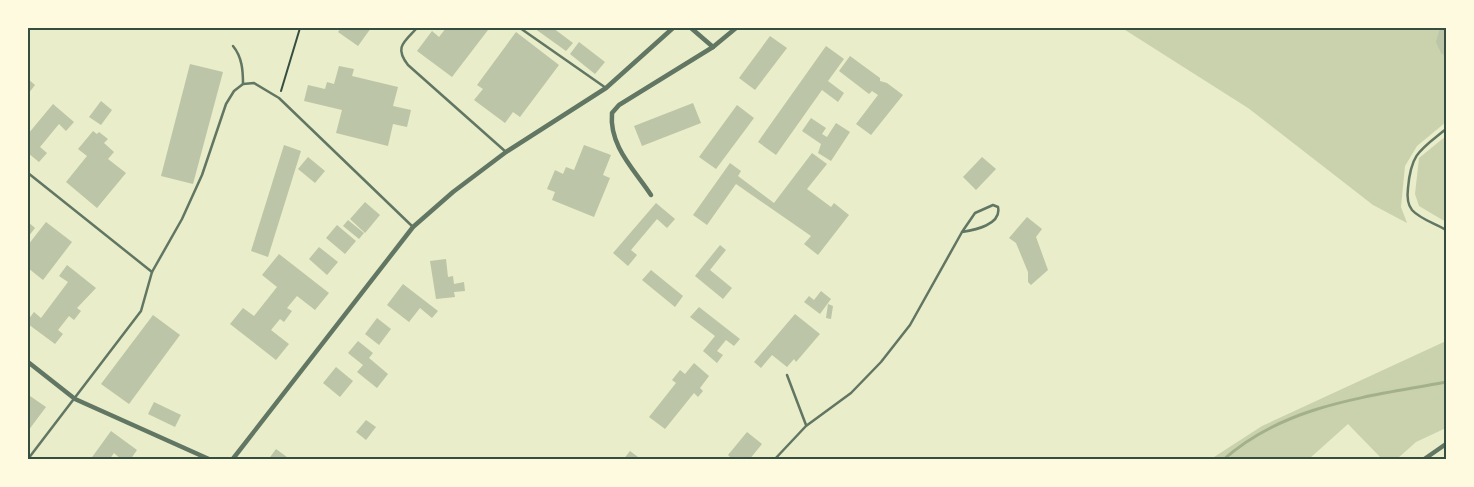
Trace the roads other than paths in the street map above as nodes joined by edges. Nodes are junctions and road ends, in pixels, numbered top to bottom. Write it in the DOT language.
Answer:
graph roads {
  1 [pos="417,28"];
  2 [pos="520,28"];
  3 [pos="673,28"];
  4 [pos="691,28"];
  5 [pos="736,28"];
  6 [pos="234,46"];
  7 [pos="713,47"];
  8 [pos="243,84"];
  9 [pos="606,88"];
  10 [pos="1446,129"];
  11 [pos="506,152"];
  12 [pos="28,173"];
  13 [pos="651,194"];
  14 [pos="413,227"];
  15 [pos="1446,230"];
  16 [pos="962,232"];
  17 [pos="152,272"];
  18 [pos="28,362"];
  19 [pos="787,375"];
  20 [pos="74,399"];
  21 [pos="806,426"];
  22 [pos="1446,444"];
  23 [pos="28,459"];
  24 [pos="211,460"];
  25 [pos="232,460"];
  26 [pos="774,460"];
  27 [pos="1423,460"];
  1 -- 11 [label="lane"];
  2 -- 9 [label="lane"];
  3 -- 9 [label="street"];
  4 -- 7 [label="street"];
  5 -- 7 [label="street"];
  6 -- 8 [label="lane"];
  7 -- 13 [label="street"];
  8 -- 14 [label="lane"];
  8 -- 17 [label="lane"];
  9 -- 11 [label="street"];
  10 -- 15 [label="lane"];
  11 -- 14 [label="street"];
  12 -- 17 [label="lane"];
  14 -- 25 [label="street"];
  16 -- 16 [label="lane"];
  16 -- 21 [label="lane"];
  17 -- 20 [label="lane"];
  18 -- 20 [label="street"];
  19 -- 21 [label="lane"];
  20 -- 23 [label="lane"];
  20 -- 24 [label="street"];
  21 -- 26 [label="lane"];
  22 -- 27 [label="street"];
}
